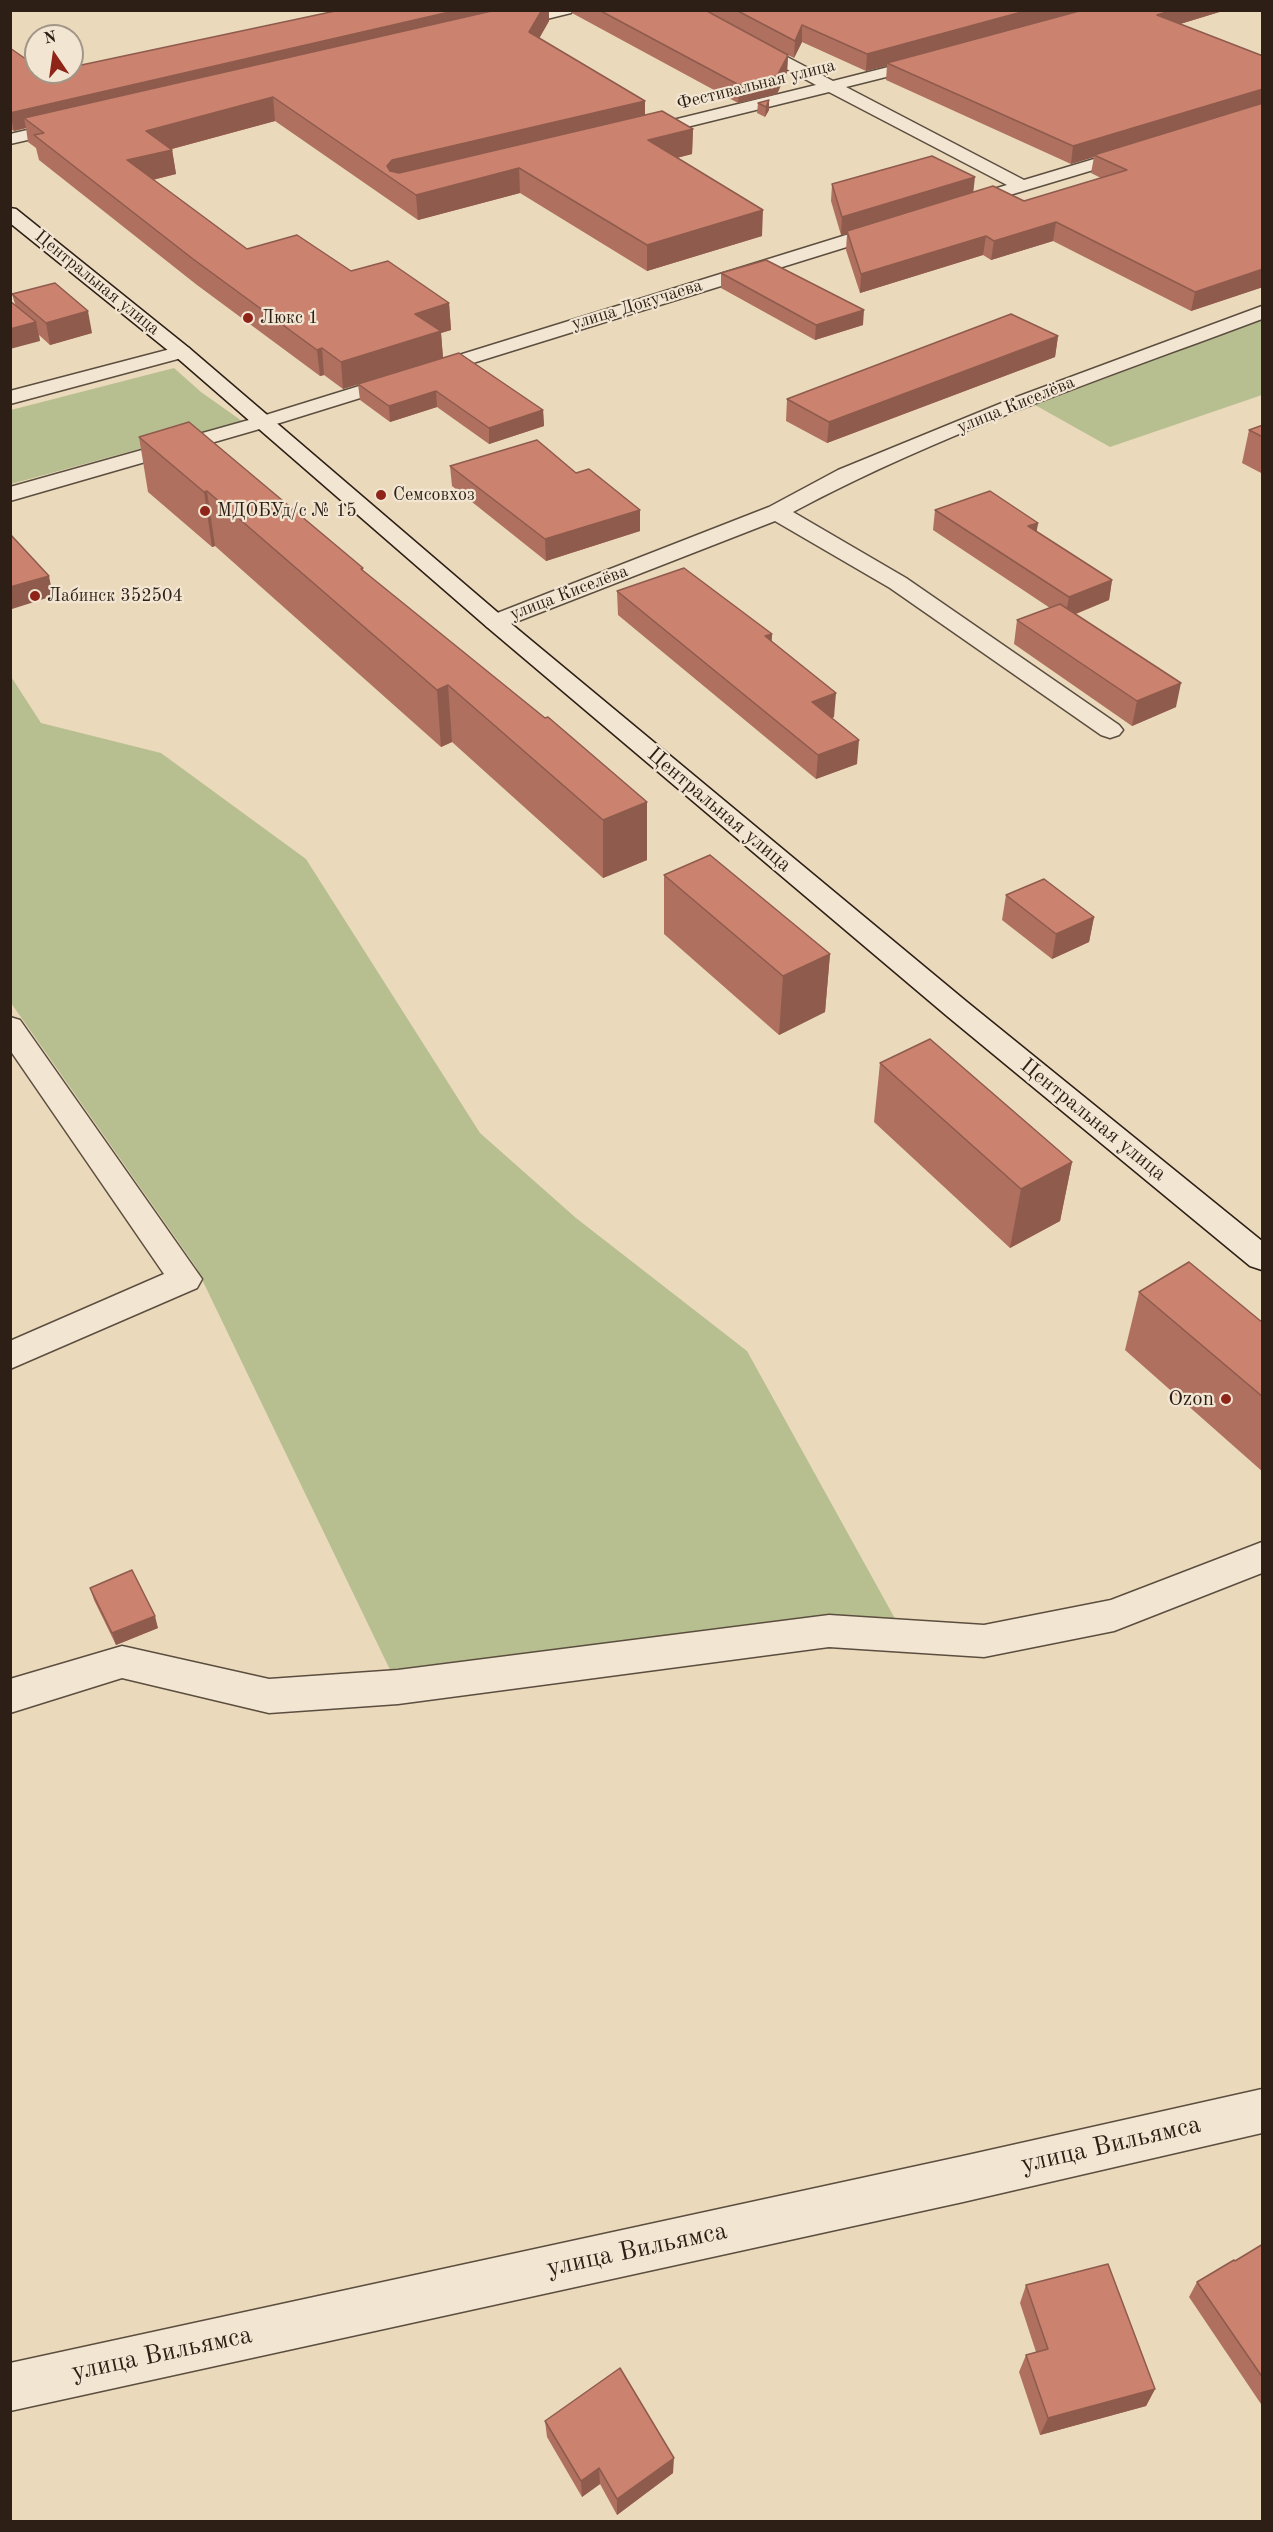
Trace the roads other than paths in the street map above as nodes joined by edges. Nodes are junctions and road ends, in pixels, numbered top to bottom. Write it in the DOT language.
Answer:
graph roads {
  1 [pos="566,10"];
  2 [pos="684,10"];
  3 [pos="485,29"];
  4 [pos="948,57"];
  5 [pos="834,87"];
  6 [pos="92,120"];
  7 [pos="10,139"];
  8 [pos="617,139"];
  9 [pos="1148,148"];
  10 [pos="1023,186"];
  11 [pos="943,210"];
  12 [pos="10,213"];
  13 [pos="909,221"];
  14 [pos="1263,312"];
  15 [pos="183,352"];
  16 [pos="10,398"];
  17 [pos="263,422"];
  18 [pos="10,494"];
  19 [pos="777,512"];
  20 [pos="495,622"];
  21 [pos="1110,730"];
  22 [pos="10,1027"];
  23 [pos="1263,1258"];
  24 [pos="10,1356"];
  25 [pos="1263,1557"];
  26 [pos="10,1696"];
  27 [pos="1263,2111"];
  28 [pos="10,2387"];
  1 -- 3 [label="street"];
  2 -- 5 [label="street"];
  4 -- 5 [label="street, Фестивальная улица"];
  5 -- 8 [label="street, Фестивальная улица"];
  5 -- 10 [label="street"];
  6 -- 7 [label="street"];
  9 -- 10 [label="street"];
  10 -- 11 [label="street"];
  12 -- 15 [label="street, Центральная улица"];
  13 -- 17 [label="street, улица Докучаева"];
  14 -- 19 [label="street, улица Киселёва"];
  15 -- 16 [label="street, Центральная улица"];
  15 -- 17 [label="street, Центральная улица"];
  17 -- 18 [label="street, улица Докучаева"];
  17 -- 20 [label="street, Центральная улица"];
  19 -- 20 [label="street, улица Киселёва"];
  19 -- 21 [label="street"];
  20 -- 23 [label="street, Центральная улица"];
  22 -- 24 [label="street"];
  25 -- 26 [label="street"];
  27 -- 28 [label="street, улица Вильямса"];
}
